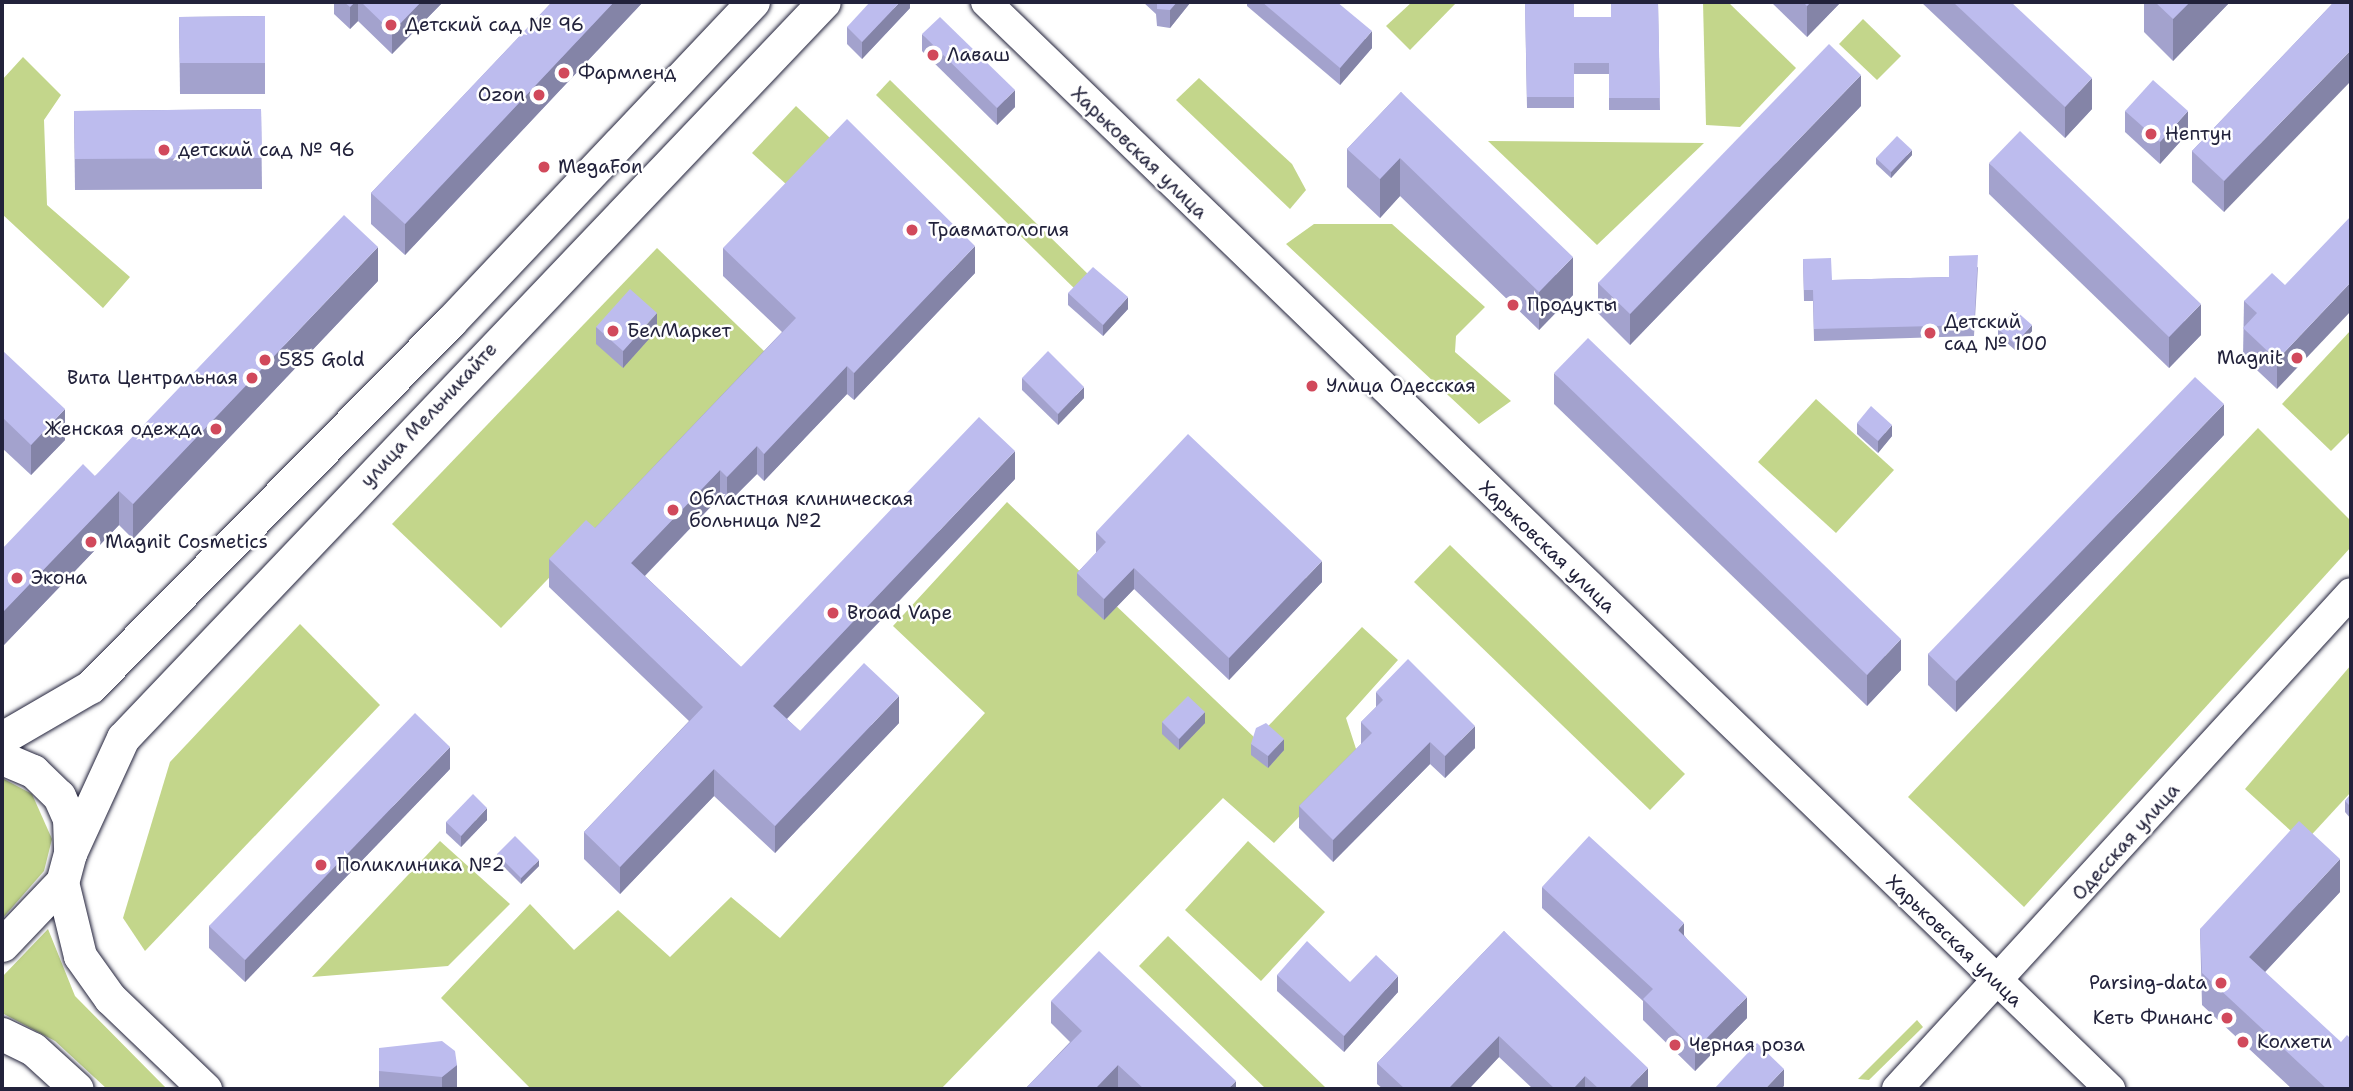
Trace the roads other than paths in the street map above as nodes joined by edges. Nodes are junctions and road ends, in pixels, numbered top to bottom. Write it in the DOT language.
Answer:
graph roads {
  1 [pos="753,2"];
  2 [pos="824,2"];
  3 [pos="986,2"];
  4 [pos="659,101"];
  5 [pos="694,136"];
  6 [pos="2351,593"];
  7 [pos="2,738"];
  8 [pos="2,758"];
  9 [pos="66,868"];
  10 [pos="2,945"];
  11 [pos="1997,984"];
  12 [pos="2,1034"];
  13 [pos="76,1089"];
  14 [pos="205,1089"];
  15 [pos="1897,1089"];
  16 [pos="2110,1089"];
  1 -- 4 [label="main road"];
  2 -- 5 [label="main road, улица Мельникайте"];
  3 -- 11 [label="street, Харьковская улица"];
  4 -- 5 [label="main road"];
  4 -- 7 [label="main road"];
  5 -- 9 [label="main road, улица Мельникайте"];
  6 -- 11 [label="street, Одесская улица"];
  8 -- 9 [label="main road"];
  9 -- 10 [label="main road, улица Мельникайте"];
  9 -- 14 [label="main road"];
  11 -- 15 [label="street, Одесская улица"];
  11 -- 16 [label="street, Харьковская улица"];
  12 -- 13 [label="main road"];
}
